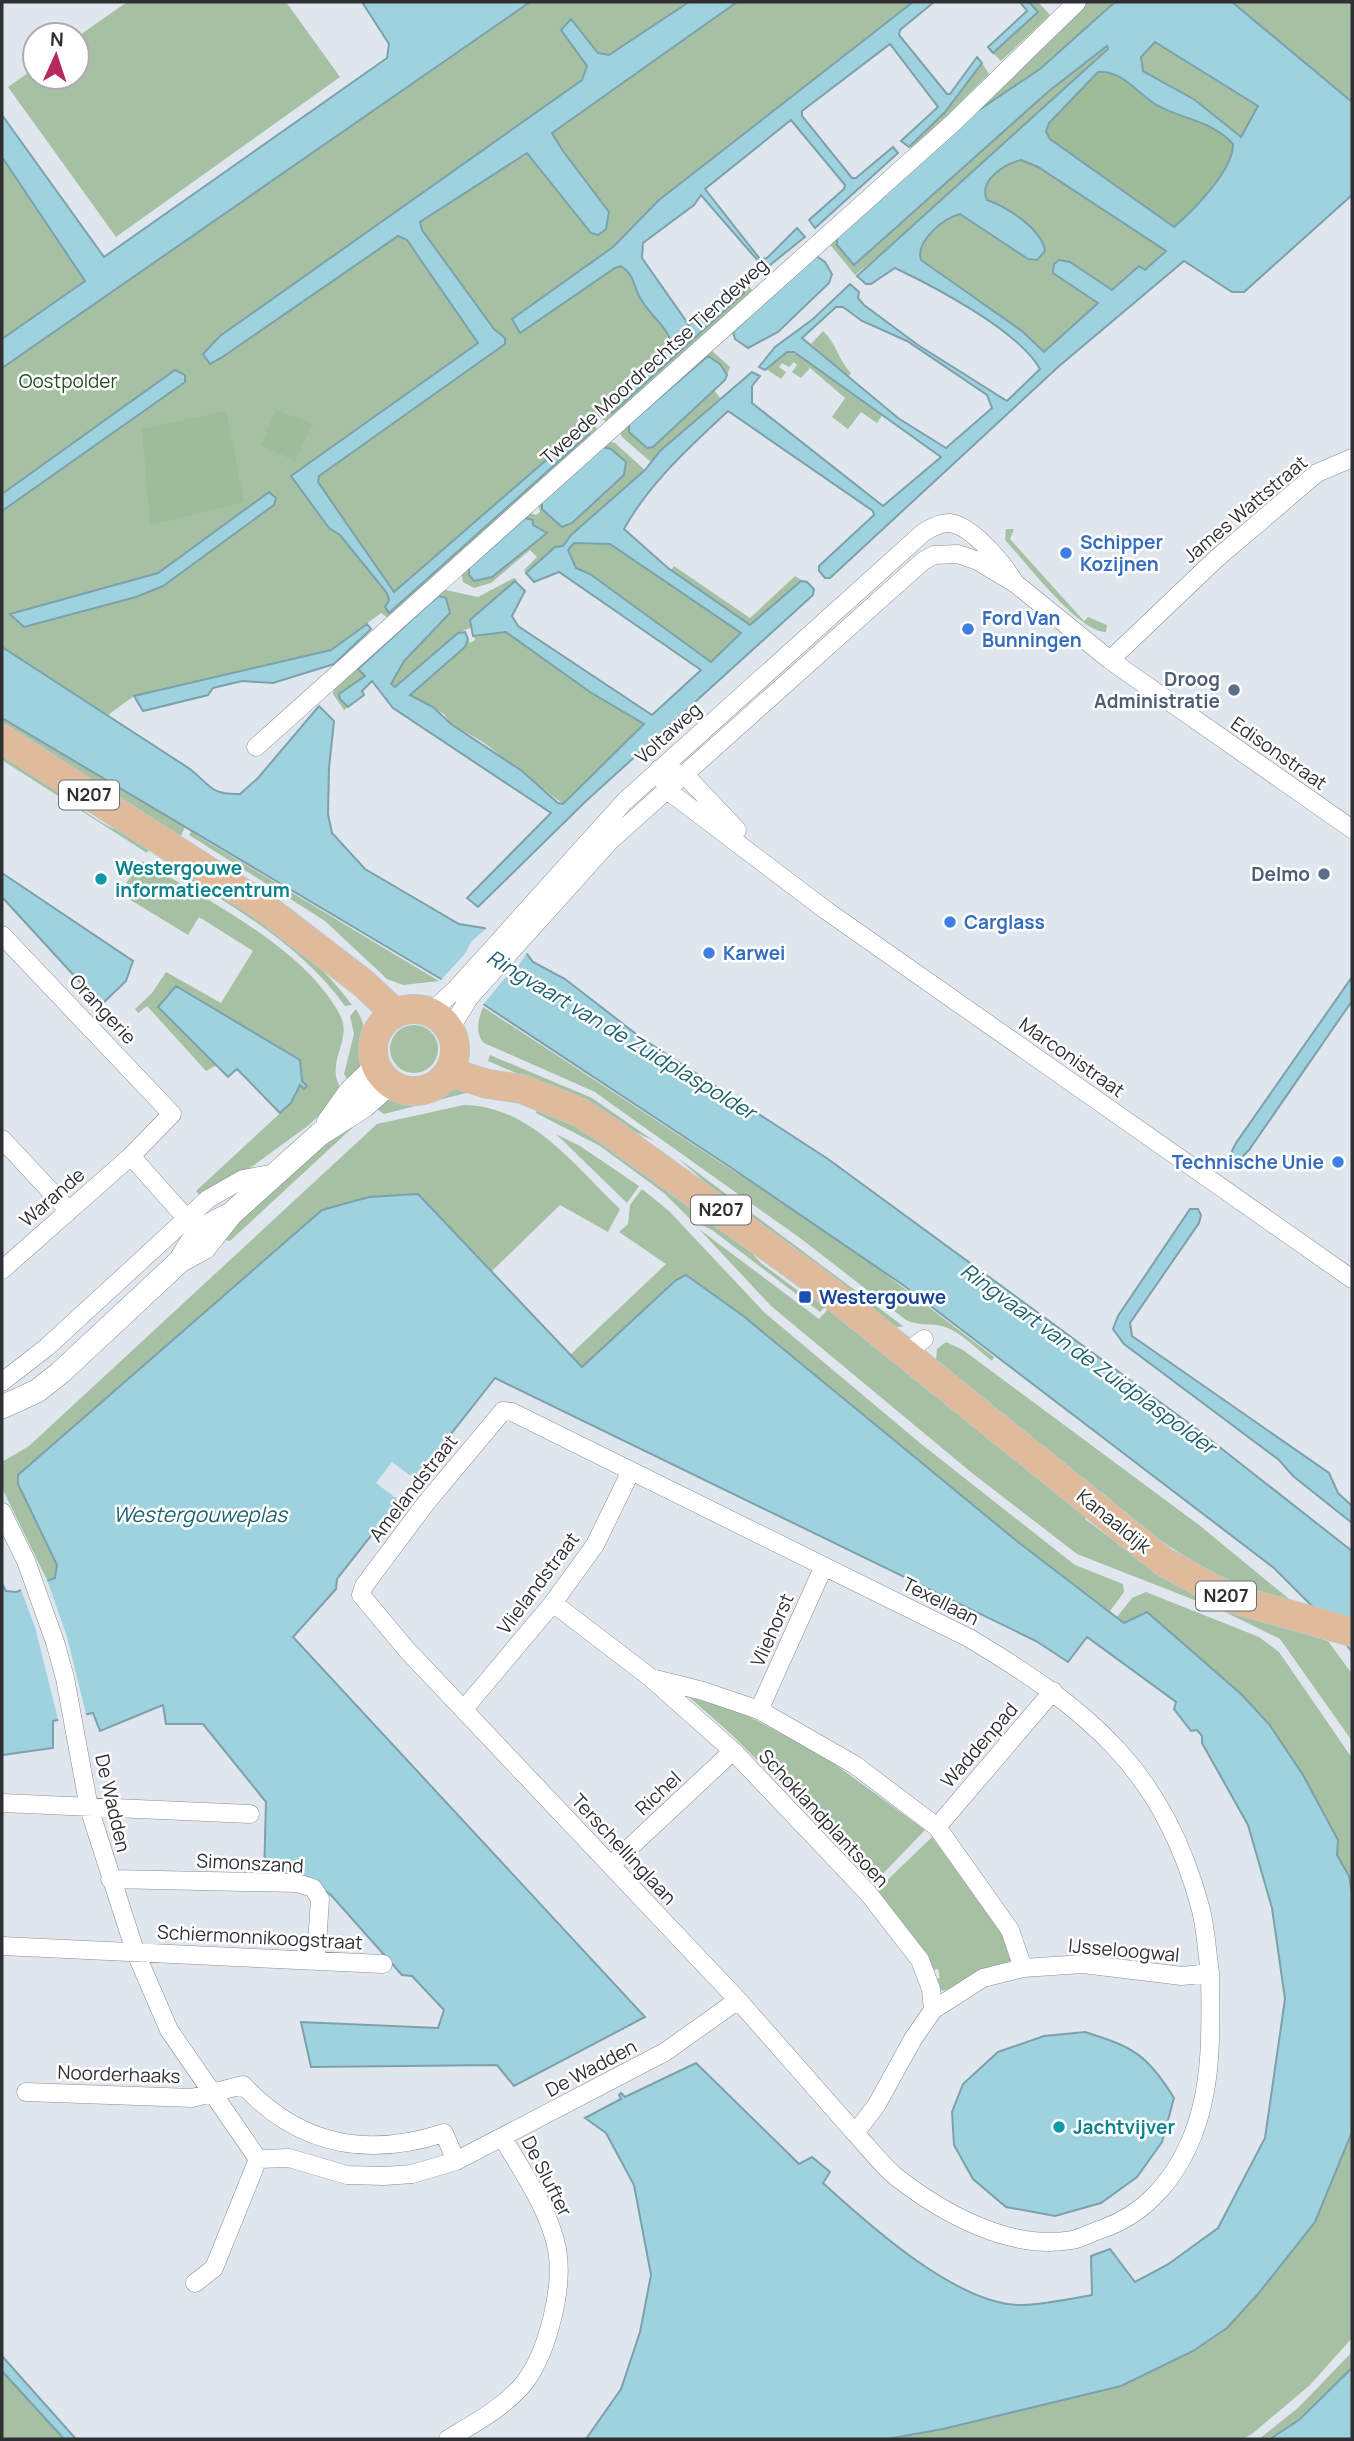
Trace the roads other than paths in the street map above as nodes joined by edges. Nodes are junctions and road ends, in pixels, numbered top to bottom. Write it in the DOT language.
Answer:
graph roads {
  1 [pos="1077,2"];
  2 [pos="1352,458"];
  3 [pos="961,526"];
  4 [pos="947,553"];
  5 [pos="1016,584"];
  6 [pos="1110,660"];
  7 [pos="2,739"];
  8 [pos="256,747"];
  9 [pos="659,769"];
  10 [pos="685,775"];
  11 [pos="667,790"];
  12 [pos="1352,829"];
  13 [pos="771,866"];
  14 [pos="514,932"];
  15 [pos="2,934"];
  16 [pos="462,994"];
  17 [pos="387,1020"];
  18 [pos="446,1041"];
  19 [pos="383,1075"];
  20 [pos="172,1114"];
  21 [pos="2,1139"];
  22 [pos="131,1156"];
  23 [pos="276,1173"];
  24 [pos="69,1210"];
  25 [pos="186,1218"];
  26 [pos="2,1270"];
  27 [pos="1352,1279"];
  28 [pos="2,1382"];
  29 [pos="37,1391"];
  30 [pos="2,1408"];
  31 [pos="503,1411"];
  32 [pos="2,1425"];
  33 [pos="630,1473"];
  34 [pos="3,1517"];
  35 [pos="824,1566"];
  36 [pos="361,1595"];
  37 [pos="553,1604"];
  38 [pos="1352,1632"];
  39 [pos="650,1678"];
  40 [pos="1053,1691"];
  41 [pos="464,1709"];
  42 [pos="758,1710"];
  43 [pos="733,1751"];
  44 [pos="2,1803"];
  45 [pos="89,1808"];
  46 [pos="250,1814"];
  47 [pos="937,1827"];
  48 [pos="611,1865"];
  49 [pos="110,1879"];
  50 [pos="2,1946"];
  51 [pos="135,1951"];
  52 [pos="316,1960"];
  53 [pos="383,1964"];
  54 [pos="1023,1968"];
  55 [pos="1210,1973"];
  56 [pos="738,2000"];
  57 [pos="933,2010"];
  58 [pos="26,2092"];
  59 [pos="209,2092"];
  60 [pos="855,2133"];
  61 [pos="503,2138"];
  62 [pos="258,2159"];
  63 [pos="456,2161"];
  64 [pos="195,2283"];
  65 [pos="448,2439"];
  1 -- 8 [label="street, Tweede Moordrechtse Tiendeweg"];
  2 -- 6 [label="street, James Wattstraat"];
  3 -- 5 [label="street, Edisonstraat"];
  3 -- 9 [label="street, Voltaweg"];
  4 -- 5 [label="street, Edisonstraat"];
  4 -- 10 [label="street, Voltaweg"];
  5 -- 6 [label="street, Edisonstraat"];
  6 -- 12 [label="street, Edisonstraat"];
  7 -- 17 [label="main road, N207"];
  9 -- 10 [label="street"];
  9 -- 11 [label="street"];
  9 -- 14 [label="street, Voltaweg"];
  10 -- 11 [label="street, Voltaweg"];
  10 -- 13 [label="street, Marconistraat"];
  11 -- 13 [label="street, Marconistraat"];
  11 -- 14 [label="street, Voltaweg"];
  13 -- 27 [label="street, Marconistraat"];
  14 -- 16 [label="street, Voltaweg"];
  15 -- 20 [label="street, Orangerie"];
  16 -- 18 [label="street, Voltaweg"];
  16 -- 18 [label="street, Voltaweg"];
  17 -- 18 [label="main road"];
  17 -- 19 [label="main road"];
  18 -- 19 [label="main road"];
  18 -- 38 [label="main road, Kanaaldijk / N207"];
  19 -- 23 [label="street"];
  20 -- 22 [label="street, Warande"];
  21 -- 24 [label="street"];
  22 -- 24 [label="street, Warande"];
  22 -- 25 [label="street"];
  23 -- 25 [label="street"];
  23 -- 29 [label="street"];
  24 -- 26 [label="street, Warande"];
  25 -- 28 [label="street"];
  29 -- 30 [label="street"];
  29 -- 32 [label="street"];
  31 -- 33 [label="street, Texellaan"];
  31 -- 36 [label="street, Amelandstraat"];
  33 -- 35 [label="street, Texellaan"];
  33 -- 37 [label="street, Vlielandstraat"];
  34 -- 45 [label="street, De Wadden"];
  35 -- 40 [label="street, Texellaan"];
  35 -- 42 [label="street, Vliehorst"];
  36 -- 41 [label="street, Terschellinglaan"];
  37 -- 39 [label="street, Schoklandplantsoen"];
  37 -- 41 [label="street, Vlielandstraat"];
  39 -- 42 [label="street, Schoklandplantsoen"];
  39 -- 43 [label="street, Schoklandplantsoen"];
  40 -- 47 [label="street, Waddenpad"];
  40 -- 55 [label="street, Texellaan"];
  41 -- 48 [label="street, Terschellinglaan"];
  42 -- 47 [label="street, Schoklandplantsoen"];
  43 -- 48 [label="street, Richel"];
  43 -- 57 [label="street, Schoklandplantsoen"];
  44 -- 45 [label="street"];
  45 -- 46 [label="street"];
  45 -- 49 [label="street, De Wadden"];
  47 -- 54 [label="street, Schoklandplantsoen"];
  48 -- 56 [label="street, Terschellinglaan"];
  49 -- 51 [label="street, De Wadden"];
  49 -- 52 [label="street, Simonszand"];
  50 -- 51 [label="street, Schiermonnikoogstraat"];
  51 -- 52 [label="street, Schiermonnikoogstraat"];
  51 -- 59 [label="street, De Wadden"];
  52 -- 53 [label="street, Schiermonnikoogstraat"];
  54 -- 55 [label="street, IJsseloogwal"];
  54 -- 57 [label="street, IJsseloogwal"];
  55 -- 60 [label="street"];
  56 -- 60 [label="street, Terschellinglaan"];
  56 -- 61 [label="street, De Wadden"];
  57 -- 60 [label="street, IJsseloogwal"];
  58 -- 59 [label="street, Noorderhaaks"];
  59 -- 62 [label="street, De Wadden"];
  59 -- 63 [label="street"];
  61 -- 63 [label="street, De Wadden"];
  61 -- 65 [label="street, De Slufter"];
  62 -- 63 [label="street, De Wadden"];
  62 -- 64 [label="street"];
}
